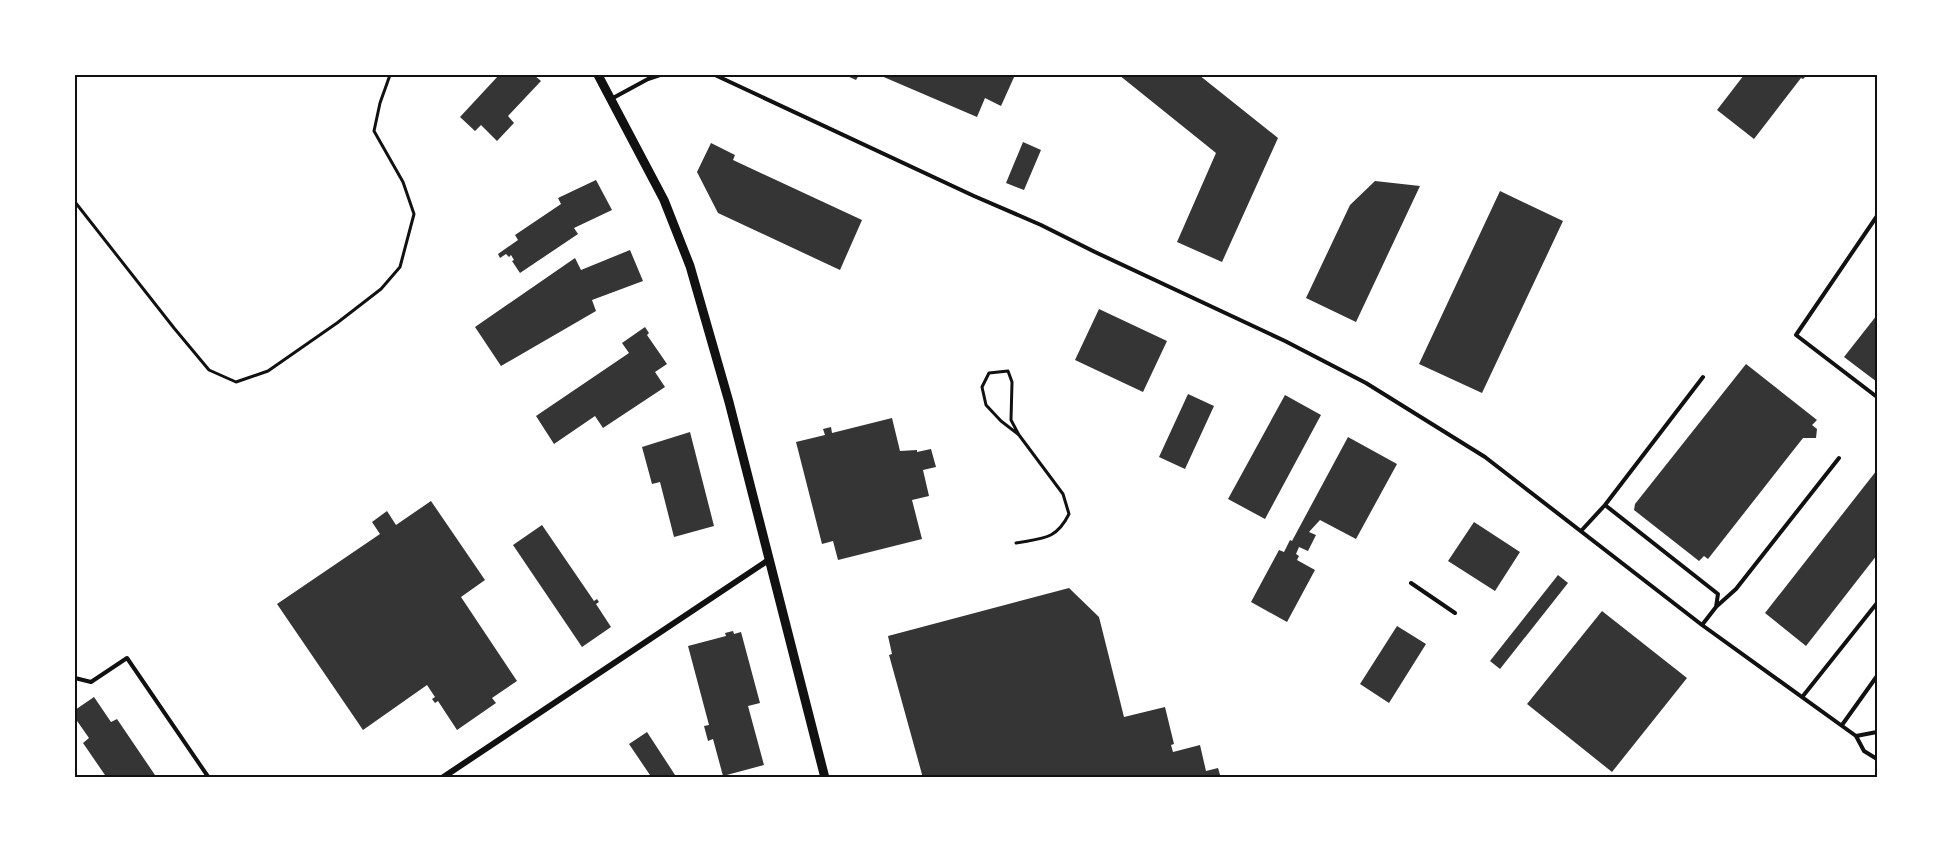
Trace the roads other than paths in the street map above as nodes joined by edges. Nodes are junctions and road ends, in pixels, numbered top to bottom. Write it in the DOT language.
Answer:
graph roads {
  1 [pos="598,75"];
  2 [pos="660,75"];
  3 [pos="715,75"];
  4 [pos="611,99"];
  5 [pos="1877,216"];
  6 [pos="1703,377"];
  7 [pos="1877,397"];
  8 [pos="1839,458"];
  9 [pos="1605,506"];
  10 [pos="1581,531"];
  11 [pos="770,560"];
  12 [pos="1411,583"];
  13 [pos="1877,603"];
  14 [pos="1716,607"];
  15 [pos="1455,613"];
  16 [pos="1702,625"];
  17 [pos="1877,676"];
  18 [pos="75,678"];
  19 [pos="1803,696"];
  20 [pos="1842,725"];
  21 [pos="1877,732"];
  22 [pos="1856,736"];
  23 [pos="1877,759"];
  24 [pos="209,778"];
  25 [pos="442,778"];
  26 [pos="825,778"];
  1 -- 4 [label="main road"];
  2 -- 4 [label="lane"];
  3 -- 10 [label="lane"];
  4 -- 11 [label="main road"];
  5 -- 7 [label="lane"];
  6 -- 9 [label="lane"];
  8 -- 14 [label="lane"];
  9 -- 10 [label="lane"];
  9 -- 14 [label="lane"];
  10 -- 16 [label="lane"];
  11 -- 25 [label="street"];
  11 -- 26 [label="main road"];
  12 -- 15 [label="lane"];
  13 -- 19 [label="lane"];
  14 -- 16 [label="lane"];
  16 -- 19 [label="lane"];
  17 -- 20 [label="lane"];
  18 -- 24 [label="lane"];
  19 -- 20 [label="lane"];
  20 -- 22 [label="lane"];
  21 -- 22 [label="lane"];
  22 -- 23 [label="lane"];
}
